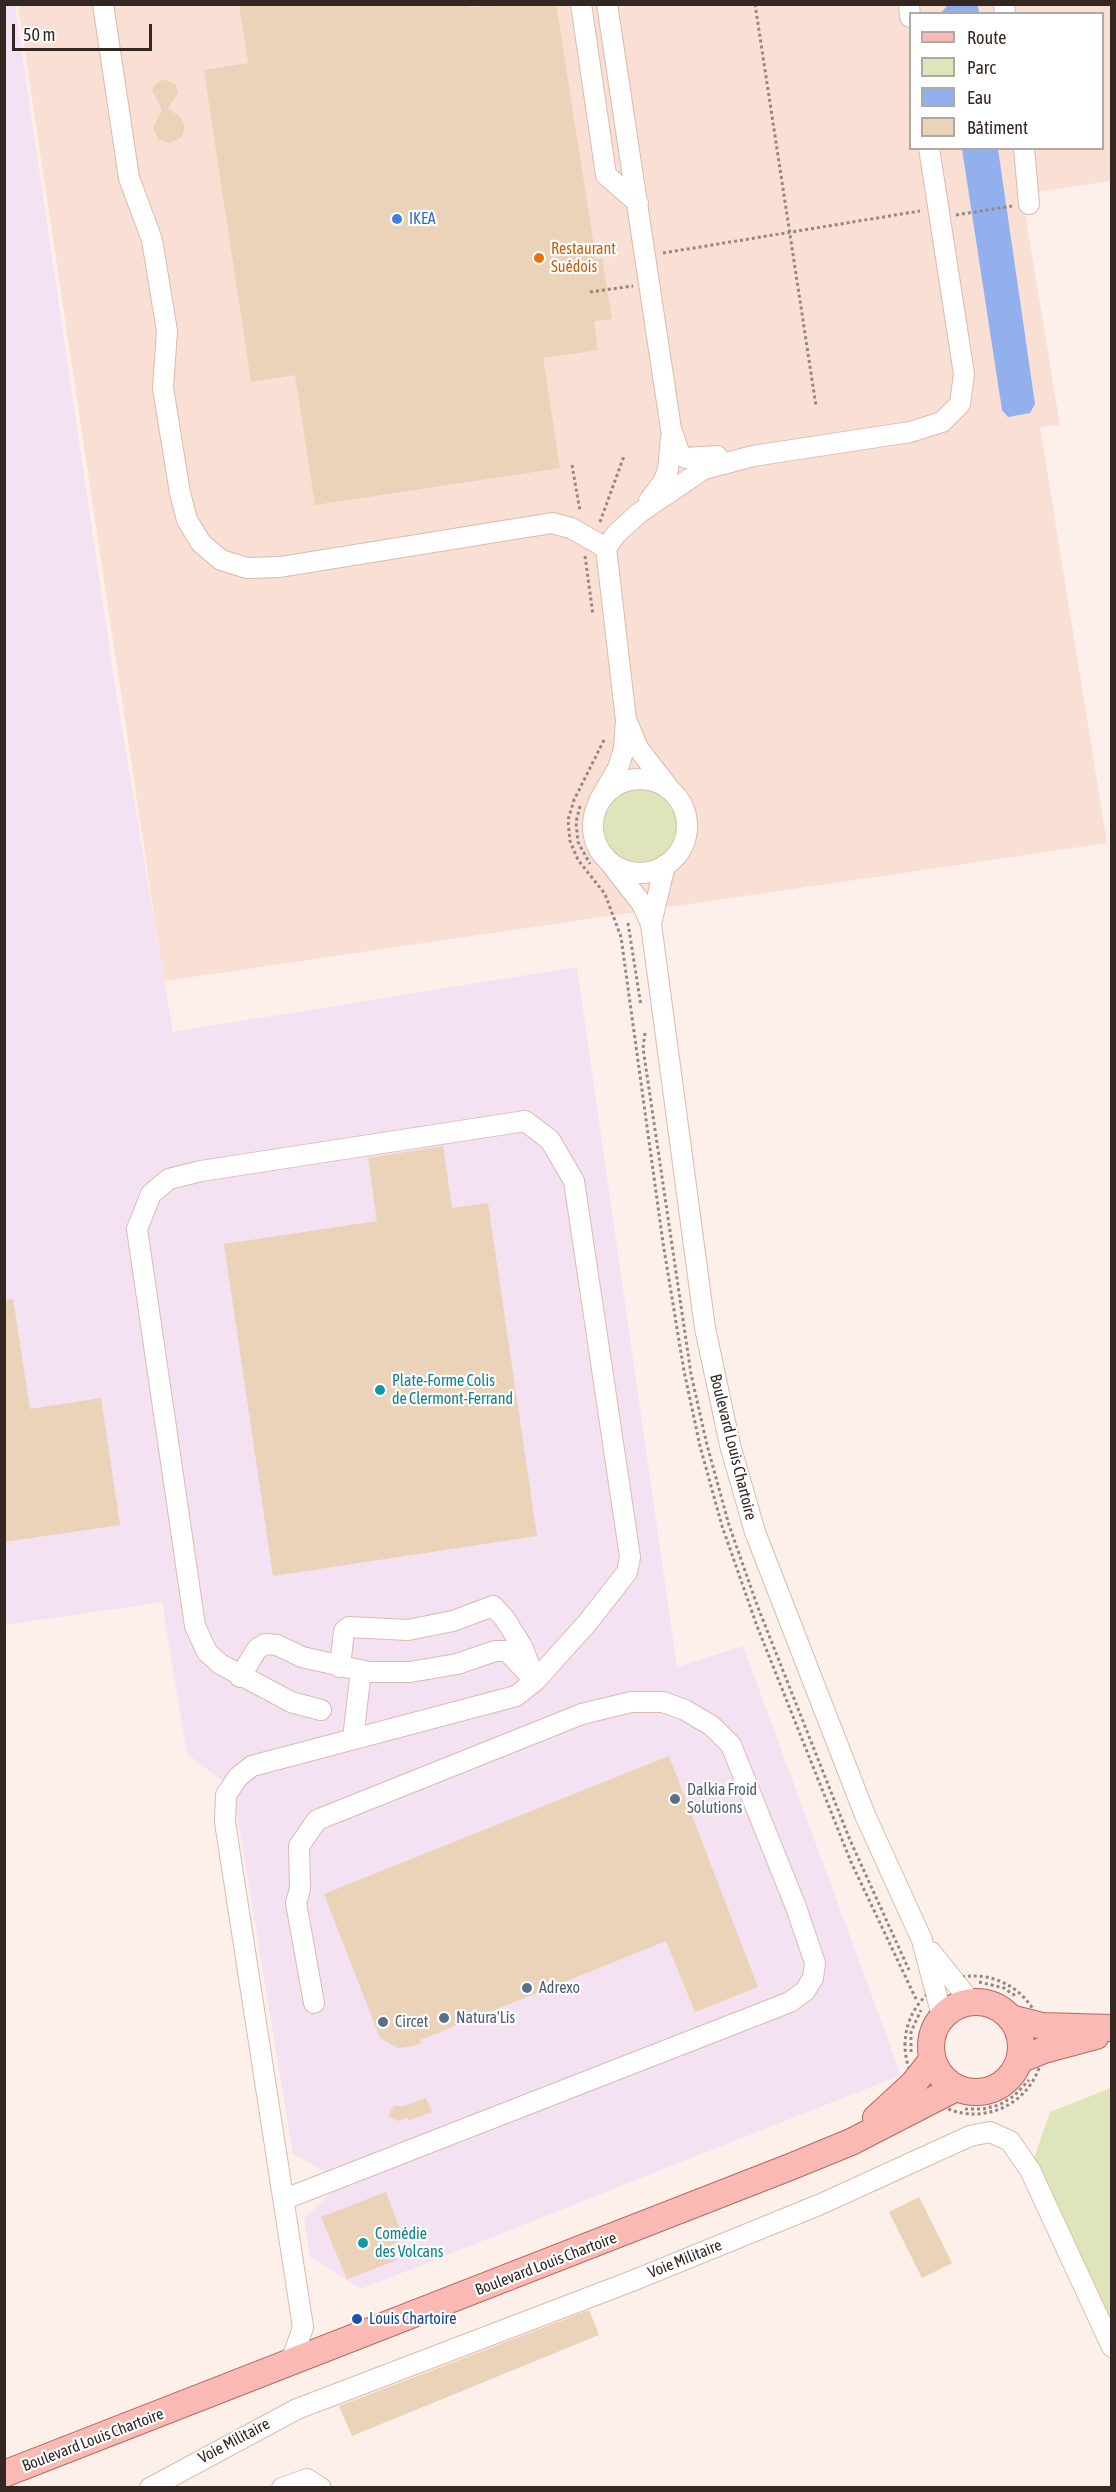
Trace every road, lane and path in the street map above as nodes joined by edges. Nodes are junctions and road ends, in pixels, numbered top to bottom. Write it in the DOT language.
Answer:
graph roads {
  1 [pos="103,4"];
  2 [pos="581,4"];
  3 [pos="607,4"];
  4 [pos="755,4"];
  5 [pos="929,150"];
  6 [pos="1024,150"];
  7 [pos="638,203"];
  8 [pos="1023,204"];
  9 [pos="938,208"];
  10 [pos="962,214"];
  11 [pos="790,232"];
  12 [pos="646,255"];
  13 [pos="650,283"];
  14 [pos="590,292"];
  15 [pos="816,406"];
  16 [pos="672,429"];
  17 [pos="753,456"];
  18 [pos="573,465"];
  19 [pos="639,513"];
  20 [pos="584,536"];
  21 [pos="606,548"];
  22 [pos="626,720"];
  23 [pos="672,792"];
  24 [pos="600,801"];
  25 [pos="608,860"];
  26 [pos="665,865"];
  27 [pos="651,924"];
  28 [pos="340,1666"];
  29 [pos="361,1670"];
  30 [pos="240,1677"];
  31 [pos="535,1681"];
  32 [pos="321,1710"];
  33 [pos="354,1739"];
  34 [pos="949,1994"];
  35 [pos="314,2003"];
  36 [pos="1011,2018"];
  37 [pos="1112,2030"];
  38 [pos="1036,2043"];
  39 [pos="931,2084"];
  40 [pos="285,2199"];
  41 [pos="303,2327"];
  42 [pos="346,2341"];
  43 [pos="1112,2346"];
  44 [pos="282,2366"];
  45 [pos="4,2474"];
  46 [pos="150,2487"];
  47 [pos="282,2487"];
  48 [pos="321,2487"];
  1 -- 20 [label="street"];
  2 -- 7 [label="street"];
  3 -- 7 [label="street"];
  4 -- 11 [label="path"];
  5 -- 9 [label="street"];
  6 -- 8 [label="street"];
  7 -- 12 [label="street"];
  8 -- 10 [label="path"];
  9 -- 11 [label="path"];
  9 -- 17 [label="street"];
  11 -- 12 [label="path"];
  11 -- 15 [label="path"];
  12 -- 13 [label="street"];
  13 -- 14 [label="path"];
  13 -- 16 [label="street"];
  16 -- 17 [label="street"];
  16 -- 19 [label="street"];
  17 -- 19 [label="street"];
  18 -- 20 [label="path"];
  19 -- 21 [label="street"];
  20 -- 21 [label="street"];
  21 -- 22 [label="street"];
  22 -- 23 [label="street"];
  22 -- 24 [label="street"];
  23 -- 24 [label="street"];
  23 -- 26 [label="street"];
  24 -- 25 [label="street"];
  25 -- 26 [label="street"];
  25 -- 27 [label="street"];
  26 -- 27 [label="street"];
  27 -- 34 [label="street, Boulevard Louis Chartoire"];
  28 -- 29 [label="street"];
  28 -- 30 [label="street"];
  28 -- 31 [label="street"];
  29 -- 31 [label="street"];
  29 -- 33 [label="street"];
  30 -- 31 [label="street"];
  30 -- 32 [label="street"];
  31 -- 33 [label="street"];
  33 -- 40 [label="street"];
  34 -- 36 [label="main road"];
  34 -- 38 [label="path"];
  34 -- 39 [label="main road"];
  34 -- 39 [label="path"];
  34 -- 39 [label="path"];
  35 -- 40 [label="street"];
  36 -- 38 [label="main road"];
  36 -- 38 [label="main road"];
  37 -- 38 [label="main road"];
  38 -- 39 [label="main road"];
  38 -- 39 [label="path"];
  39 -- 42 [label="main road, Boulevard Louis Chartoire"];
  40 -- 41 [label="street"];
  41 -- 42 [label="street"];
  41 -- 44 [label="street"];
  42 -- 44 [label="main road, Boulevard Louis Chartoire"];
  43 -- 46 [label="street, Voie Militaire"];
  44 -- 45 [label="main road, Boulevard Louis Chartoire"];
  47 -- 48 [label="street"];
}
